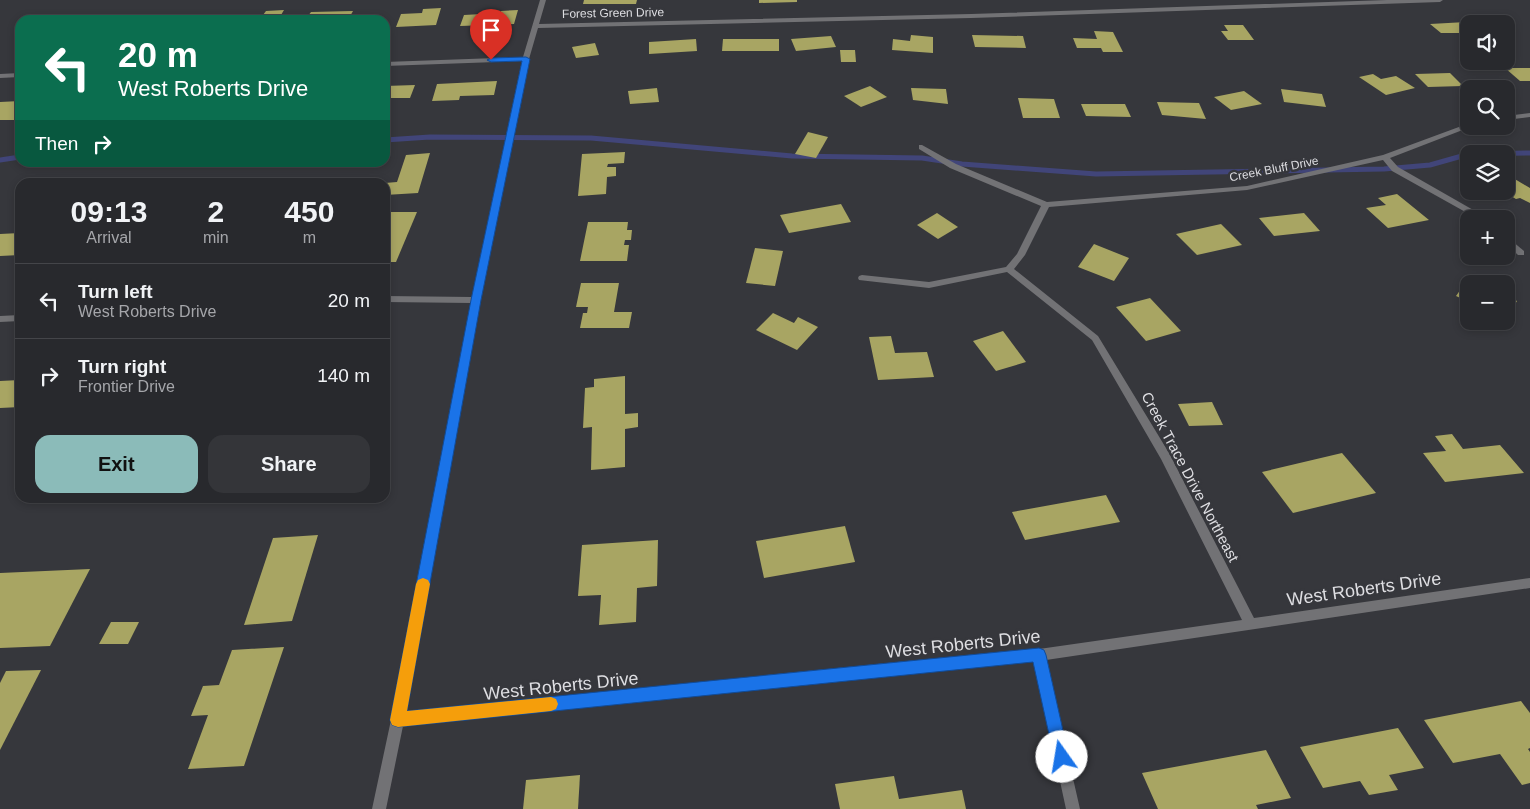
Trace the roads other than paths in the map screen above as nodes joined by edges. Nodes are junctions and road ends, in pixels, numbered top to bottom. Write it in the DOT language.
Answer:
graph roads {
  1 [pos="542,0"];
  2 [pos="1440,0"];
  3 [pos="536,26"];
  4 [pos="526,59"];
  5 [pos="390,64"];
  6 [pos="15,75"];
  7 [pos="0,76"];
  8 [pos="1530,115"];
  9 [pos="1515,117"];
  10 [pos="1460,130"];
  11 [pos="922,147"];
  12 [pos="1385,157"];
  13 [pos="1046,205"];
  14 [pos="1470,210"];
  15 [pos="1515,247"];
  16 [pos="1521,253"];
  17 [pos="1009,269"];
  18 [pos="862,278"];
  19 [pos="390,299"];
  20 [pos="476,300"];
  21 [pos="15,318"];
  22 [pos="0,319"];
  23 [pos="1530,583"];
  24 [pos="1250,623"];
  25 [pos="1039,655"];
  26 [pos="398,720"];
  27 [pos="379,809"];
  28 [pos="1073,809"];
  1 -- 3 [label="street"];
  2 -- 3 [label="street, Forest Green Drive"];
  3 -- 4 [label="street"];
  4 -- 5 [label="street"];
  4 -- 20 [label="street"];
  6 -- 7 [label="street"];
  8 -- 9 [label="street"];
  10 -- 12 [label="street, Creek Bluff Drive"];
  11 -- 13 [label="street"];
  12 -- 13 [label="street, Creek Bluff Drive"];
  12 -- 14 [label="street"];
  13 -- 17 [label="street"];
  15 -- 16 [label="street"];
  17 -- 18 [label="street"];
  17 -- 24 [label="street, Creek Trace Drive Northeast"];
  19 -- 20 [label="street"];
  20 -- 26 [label="street"];
  21 -- 22 [label="street"];
  23 -- 24 [label="street, West Roberts Drive"];
  24 -- 25 [label="street, West Roberts Drive"];
  25 -- 26 [label="street, West Roberts Drive"];
  25 -- 28 [label="street"];
  26 -- 27 [label="street"];
}
